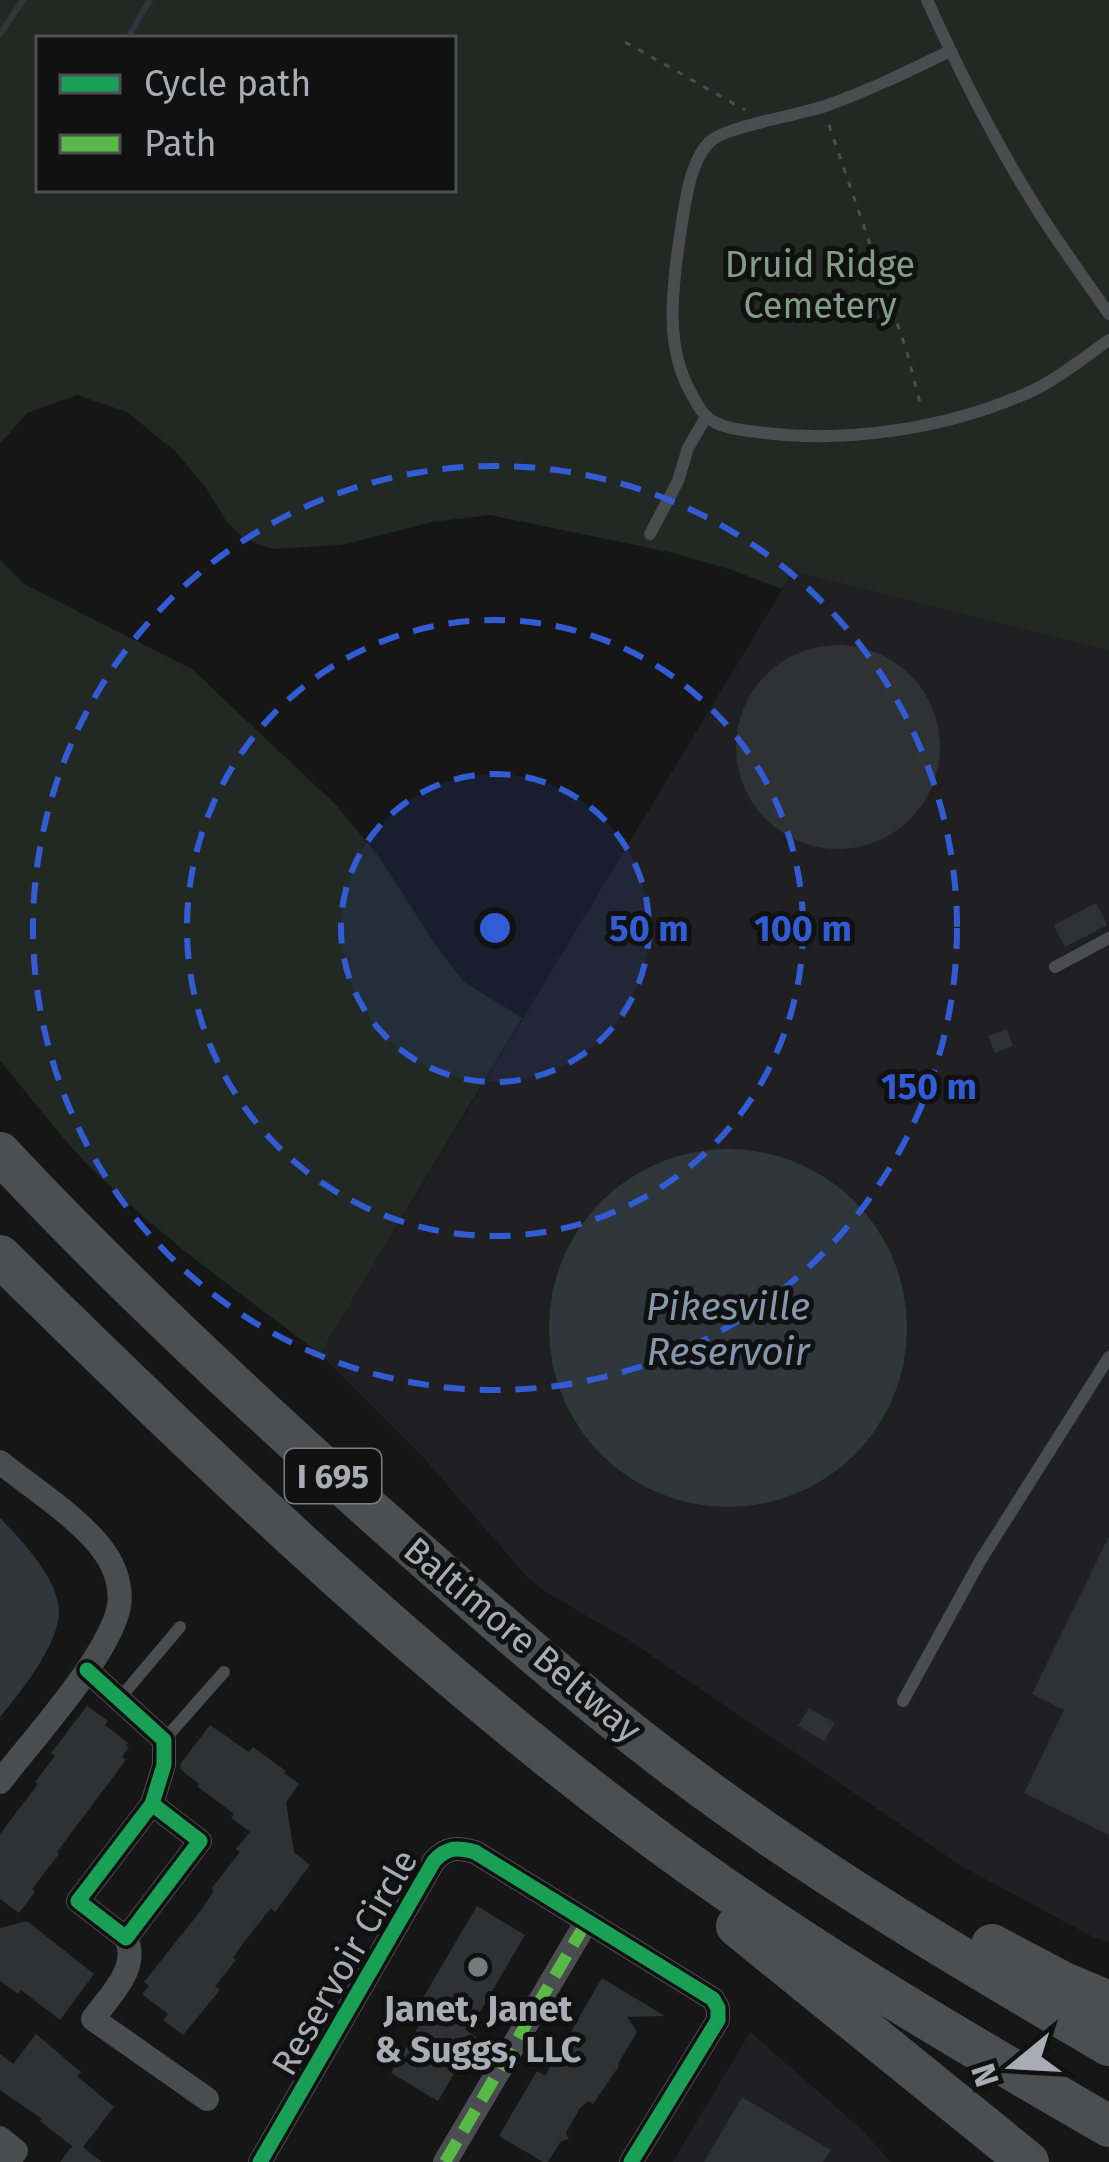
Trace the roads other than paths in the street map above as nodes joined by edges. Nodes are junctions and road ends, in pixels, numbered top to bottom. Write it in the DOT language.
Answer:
graph roads {
  1 [pos="927,0"];
  2 [pos="950,51"];
  3 [pos="1109,314"];
  4 [pos="1109,340"];
  5 [pos="706,417"];
  6 [pos="650,534"];
  7 [pos="1109,938"];
  8 [pos="1055,967"];
  9 [pos="0,1153"];
  10 [pos="0,1256"];
  11 [pos="1109,1357"];
  12 [pos="0,1462"];
  13 [pos="180,1627"];
  14 [pos="87,1670"];
  15 [pos="224,1672"];
  16 [pos="119,1700"];
  17 [pos="903,1701"];
  18 [pos="164,1740"];
  19 [pos="686,1776"];
  20 [pos="0,1782"];
  21 [pos="152,1804"];
  22 [pos="634,1824"];
  23 [pos="586,1921"];
  24 [pos="126,1938"];
  25 [pos="1109,2002"];
  26 [pos="1109,2045"];
  27 [pos="207,2099"];
  28 [pos="1109,2126"];
  29 [pos="0,2138"];
  30 [pos="8,2162"];
  31 [pos="260,2162"];
  32 [pos="445,2162"];
  33 [pos="631,2162"];
  34 [pos="1028,2162"];
  1 -- 2 [label="lane"];
  2 -- 3 [label="lane"];
  2 -- 5 [label="lane"];
  4 -- 5 [label="lane"];
  5 -- 6 [label="lane"];
  7 -- 8 [label="lane"];
  9 -- 19 [label="highway, Baltimore Beltway / I 695"];
  10 -- 22 [label="highway, Baltimore Beltway / I 695"];
  11 -- 17 [label="lane"];
  12 -- 14 [label="street"];
  13 -- 16 [label="lane"];
  14 -- 16 [label="street"];
  14 -- 20 [label="street"];
  15 -- 18 [label="lane"];
  16 -- 18 [label="street"];
  18 -- 21 [label="street"];
  19 -- 25 [label="highway"];
  19 -- 26 [label="highway, Baltimore Beltway / I 695"];
  21 -- 24 [label="street"];
  21 -- 24 [label="street"];
  22 -- 28 [label="highway, Baltimore Beltway / I 695"];
  22 -- 34 [label="highway"];
  23 -- 31 [label="street, Reservoir Circle"];
  23 -- 32 [label="street"];
  23 -- 33 [label="street, Reservoir Circle"];
  24 -- 27 [label="street"];
  29 -- 30 [label="street"];
}
